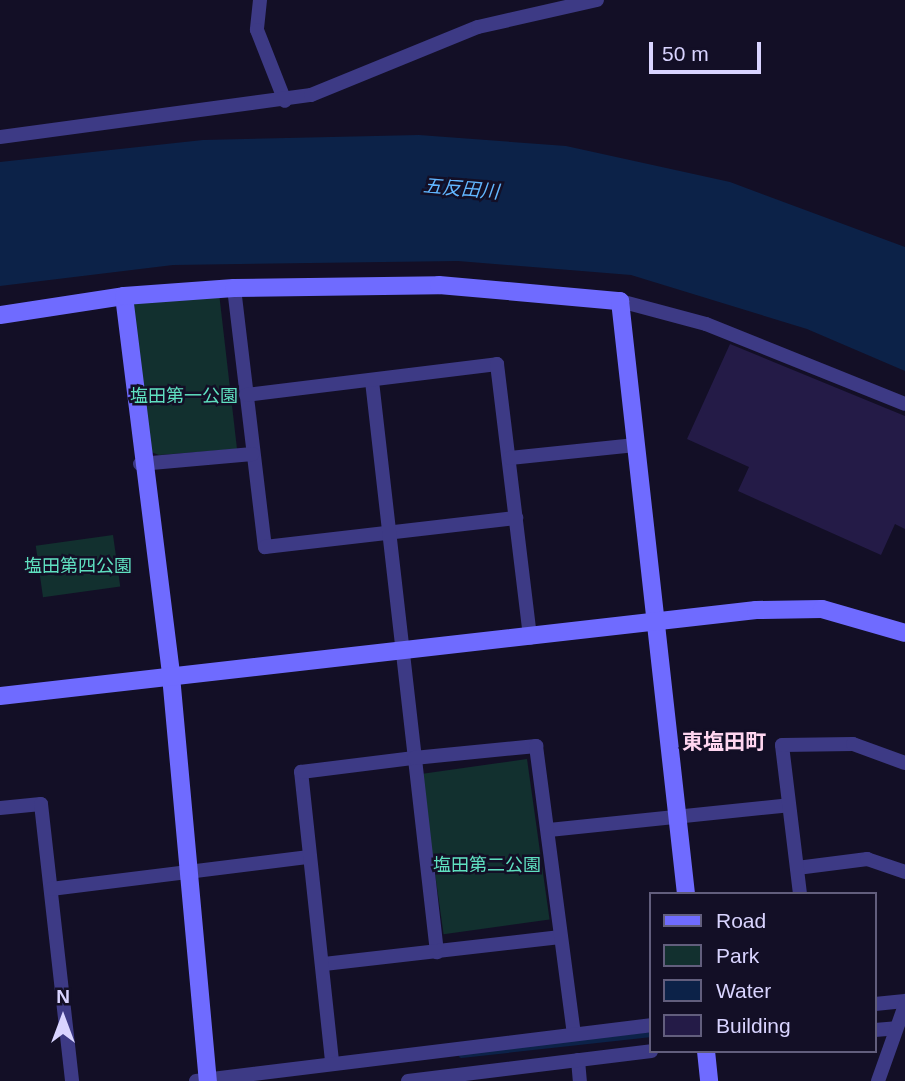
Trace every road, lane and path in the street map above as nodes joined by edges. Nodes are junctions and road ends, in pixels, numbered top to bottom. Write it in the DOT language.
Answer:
graph roads {
  1 [pos="260,0"];
  2 [pos="597,0"];
  3 [pos="285,101"];
  4 [pos="0,137"];
  5 [pos="234,288"];
  6 [pos="124,296"];
  7 [pos="620,301"];
  8 [pos="0,315"];
  9 [pos="372,382"];
  10 [pos="246,395"];
  11 [pos="905,404"];
  12 [pos="635,445"];
  13 [pos="253,454"];
  14 [pos="510,458"];
  15 [pos="140,464"];
  16 [pos="516,518"];
  17 [pos="389,534"];
  18 [pos="653,622"];
  19 [pos="905,633"];
  20 [pos="530,638"];
  21 [pos="402,652"];
  22 [pos="170,676"];
  23 [pos="0,696"];
  24 [pos="414,758"];
  25 [pos="905,763"];
  26 [pos="789,806"];
  27 [pos="0,808"];
  28 [pos="677,817"];
  29 [pos="549,830"];
  30 [pos="309,857"];
  31 [pos="797,868"];
  32 [pos="190,872"];
  33 [pos="905,873"];
  34 [pos="51,889"];
  35 [pos="686,892"];
  36 [pos="800,892"];
  37 [pos="560,937"];
  38 [pos="437,952"];
  39 [pos="324,964"];
  40 [pos="905,1003"];
  41 [pos="877,1004"];
  42 [pos="650,1025"];
  43 [pos="896,1028"];
  44 [pos="877,1030"];
  45 [pos="574,1034"];
  46 [pos="463,1046"];
  47 [pos="650,1051"];
  48 [pos="705,1053"];
  49 [pos="578,1060"];
  50 [pos="332,1061"];
  51 [pos="465,1077"];
  52 [pos="72,1081"];
  53 [pos="204,1081"];
  54 [pos="408,1081"];
  55 [pos="580,1081"];
  56 [pos="709,1081"];
  57 [pos="878,1081"];
  1 -- 3 [label="street"];
  2 -- 3 [label="street"];
  3 -- 4 [label="street"];
  5 -- 6 [label="street"];
  5 -- 7 [label="street"];
  5 -- 10 [label="street"];
  6 -- 8 [label="street"];
  6 -- 15 [label="street"];
  7 -- 11 [label="street"];
  7 -- 12 [label="street"];
  9 -- 10 [label="street"];
  9 -- 14 [label="street"];
  9 -- 17 [label="street"];
  10 -- 13 [label="street"];
  12 -- 14 [label="street"];
  12 -- 18 [label="street"];
  13 -- 15 [label="street"];
  13 -- 17 [label="street"];
  14 -- 16 [label="street"];
  15 -- 22 [label="street"];
  16 -- 17 [label="street"];
  16 -- 20 [label="street"];
  17 -- 21 [label="street"];
  18 -- 19 [label="street"];
  18 -- 20 [label="street"];
  18 -- 28 [label="street"];
  20 -- 21 [label="street"];
  21 -- 22 [label="street"];
  21 -- 24 [label="street"];
  22 -- 23 [label="street"];
  22 -- 32 [label="street"];
  24 -- 29 [label="street"];
  24 -- 30 [label="street"];
  24 -- 38 [label="street"];
  25 -- 26 [label="street"];
  26 -- 28 [label="street"];
  26 -- 31 [label="street"];
  27 -- 34 [label="street"];
  28 -- 29 [label="street"];
  28 -- 35 [label="street"];
  29 -- 37 [label="street"];
  30 -- 32 [label="street"];
  30 -- 39 [label="street"];
  31 -- 33 [label="street"];
  31 -- 36 [label="street"];
  32 -- 34 [label="street"];
  32 -- 53 [label="street"];
  34 -- 52 [label="street"];
  37 -- 38 [label="street"];
  37 -- 45 [label="street"];
  38 -- 39 [label="street"];
  39 -- 50 [label="street"];
  40 -- 41 [label="street"];
  40 -- 43 [label="street"];
  42 -- 45 [label="street"];
  43 -- 44 [label="street"];
  43 -- 57 [label="street"];
  45 -- 46 [label="street"];
  46 -- 50 [label="street"];
  46 -- 51 [label="street"];
  47 -- 49 [label="street"];
  48 -- 56 [label="street"];
  49 -- 51 [label="street"];
  49 -- 55 [label="street"];
  50 -- 53 [label="street"];
  51 -- 54 [label="street"];
}
